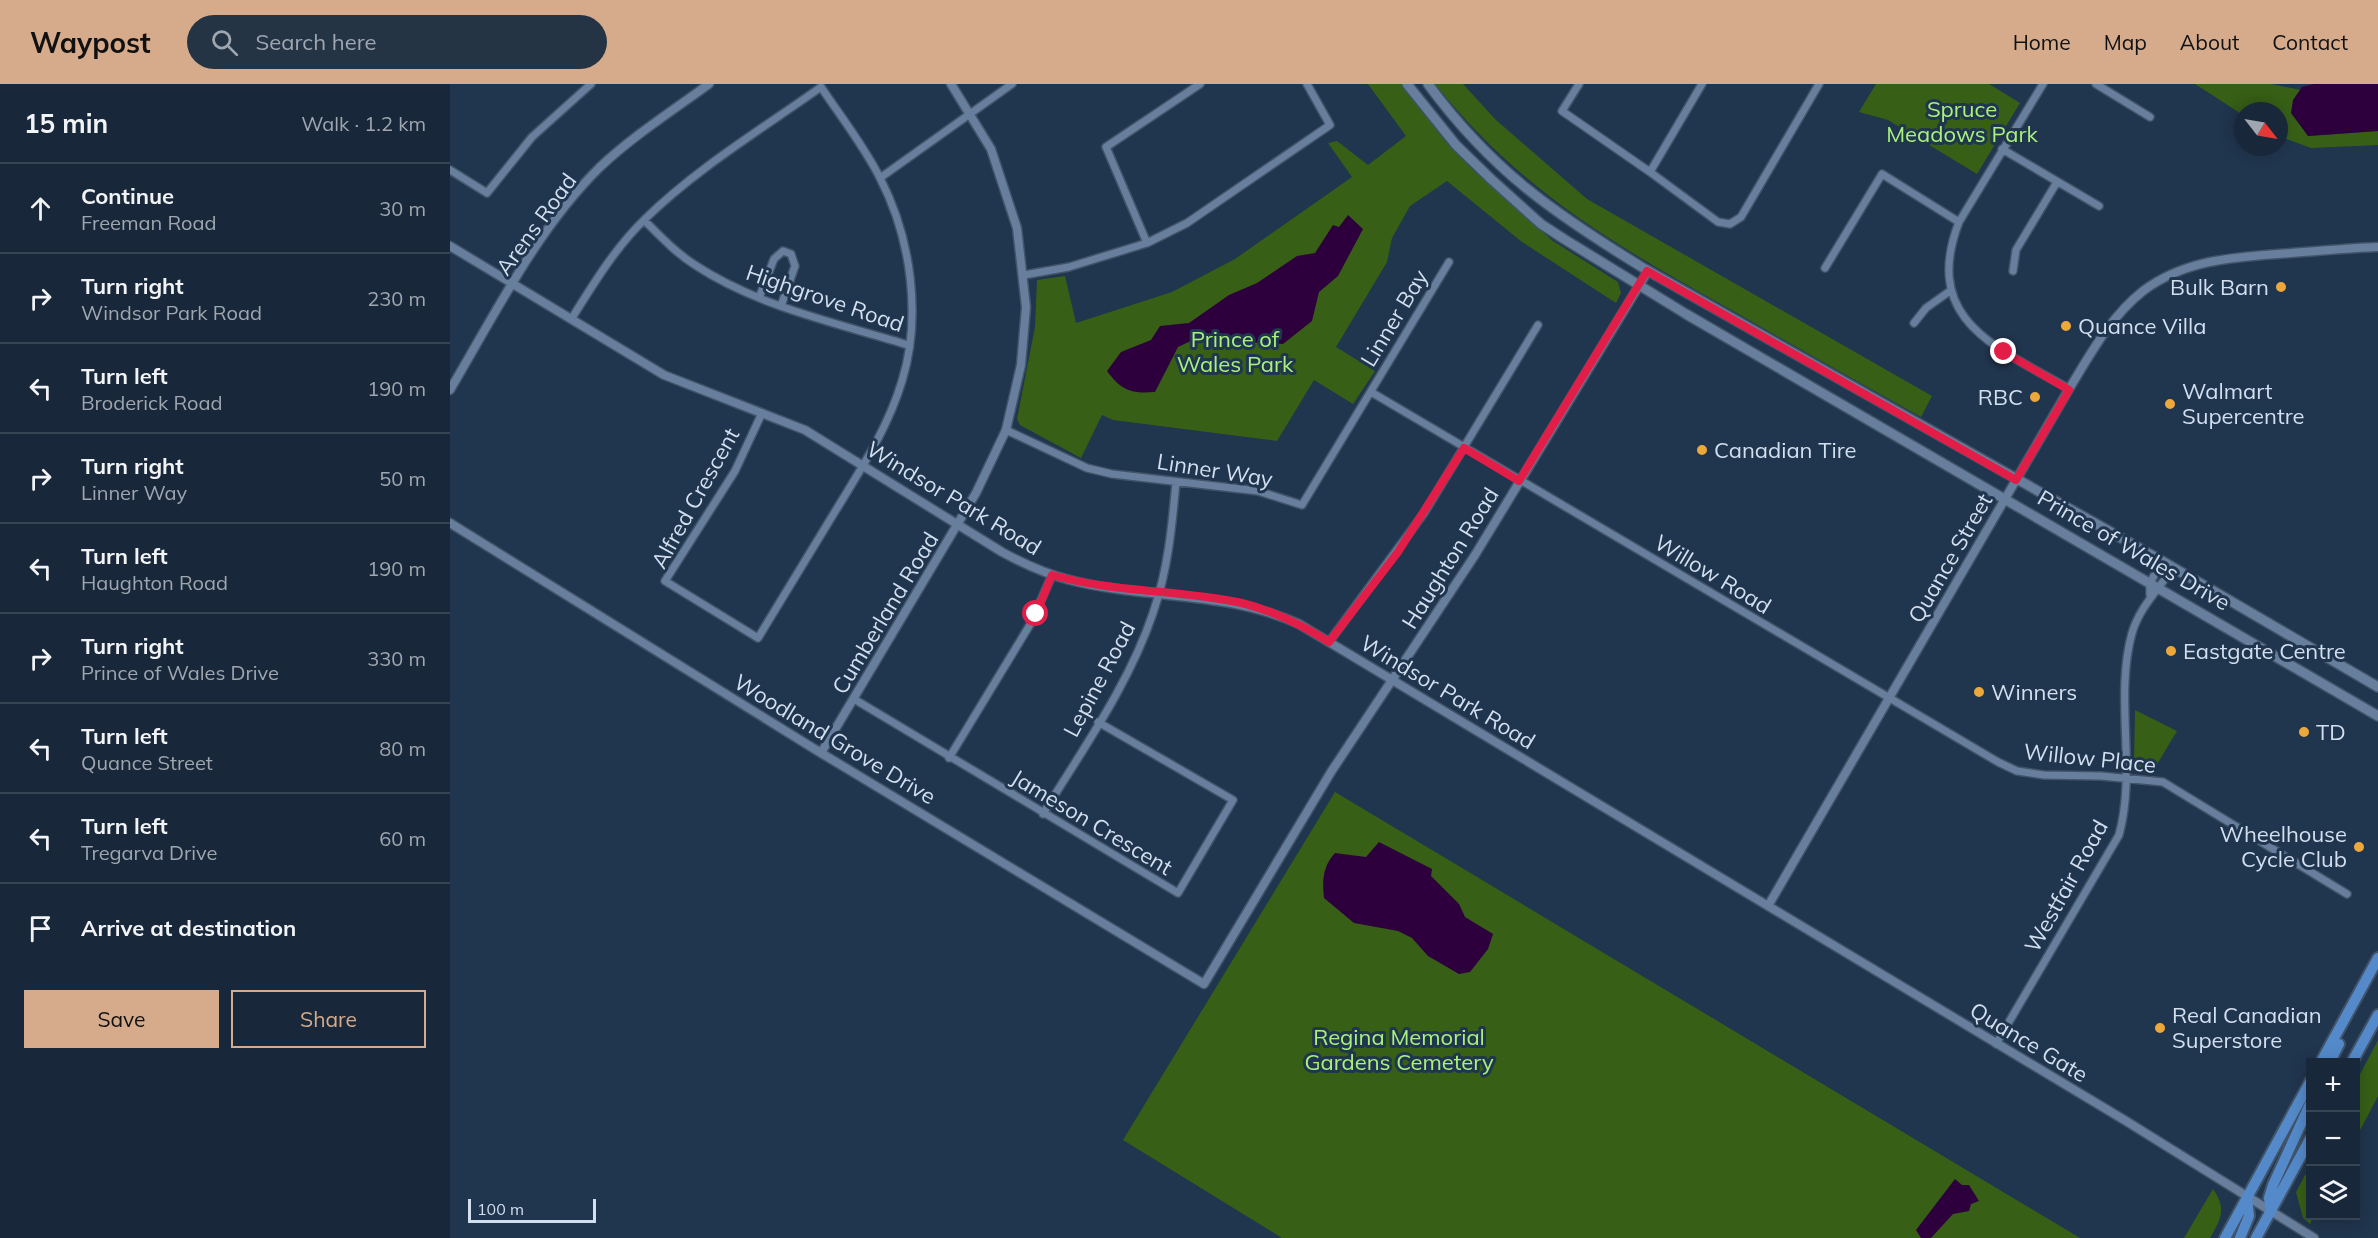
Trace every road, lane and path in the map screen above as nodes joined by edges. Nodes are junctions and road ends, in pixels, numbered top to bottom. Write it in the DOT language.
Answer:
graph roads {
  1 [pos="591,84"];
  2 [pos="709,84"];
  3 [pos="951,84"];
  4 [pos="1012,84"];
  5 [pos="1200,84"];
  6 [pos="1307,84"];
  7 [pos="1407,84"];
  8 [pos="1428,84"];
  9 [pos="1579,84"];
  10 [pos="1702,84"];
  11 [pos="1819,84"];
  12 [pos="2043,84"];
  13 [pos="2096,84"];
  14 [pos="971,114"];
  15 [pos="2151,117"];
  16 [pos="2002,149"];
  17 [pos="450,170"];
  18 [pos="1650,172"];
  19 [pos="880,178"];
  20 [pos="2057,182"];
  21 [pos="2099,206"];
  22 [pos="644,220"];
  23 [pos="1959,222"];
  24 [pos="1147,243"];
  25 [pos="450,246"];
  26 [pos="2378,247"];
  27 [pos="1449,262"];
  28 [pos="1825,268"];
  29 [pos="1647,271"];
  30 [pos="2013,271"];
  31 [pos="1024,274"];
  32 [pos="514,284"];
  33 [pos="1638,286"];
  34 [pos="1950,291"];
  35 [pos="759,298"];
  36 [pos="781,306"];
  37 [pos="572,318"];
  38 [pos="1914,323"];
  39 [pos="1538,325"];
  40 [pos="908,345"];
  41 [pos="450,390"];
  42 [pos="2069,390"];
  43 [pos="1371,392"];
  44 [pos="762,413"];
  45 [pos="1006,430"];
  46 [pos="1464,448"];
  47 [pos="864,465"];
  48 [pos="2016,480"];
  49 [pos="1519,481"];
  50 [pos="1176,482"];
  51 [pos="2006,498"];
  52 [pos="450,523"];
  53 [pos="959,526"];
  54 [pos="2162,561"];
  55 [pos="2173,567"];
  56 [pos="1052,575"];
  57 [pos="2150,583"];
  58 [pos="2160,589"];
  59 [pos="1160,593"];
  60 [pos="2150,596"];
  61 [pos="1329,642"];
  62 [pos="1392,679"];
  63 [pos="2378,687"];
  64 [pos="854,699"];
  65 [pos="1888,699"];
  66 [pos="2378,716"];
  67 [pos="1098,722"];
  68 [pos="821,753"];
  69 [pos="949,758"];
  70 [pos="2126,780"];
  71 [pos="1043,814"];
  72 [pos="2347,894"];
  73 [pos="1768,906"];
  74 [pos="2378,958"];
  75 [pos="2372,969"];
  76 [pos="1204,984"];
  77 [pos="2378,1015"];
  78 [pos="1996,1044"];
  79 [pos="2323,1058"];
  80 [pos="2332,1058"];
  81 [pos="2354,1058"];
  82 [pos="2306,1089"];
  83 [pos="2306,1112"];
  84 [pos="2306,1146"];
  85 [pos="2247,1197"];
  86 [pos="2271,1212"];
  87 [pos="2225,1238"];
  88 [pos="2240,1238"];
  89 [pos="2256,1238"];
  90 [pos="2314,1238"];
  1 -- 17 [label="street"];
  2 -- 32 [label="street, Arens Road"];
  3 -- 14 [label="street, Cumberland Road"];
  4 -- 14 [label="street"];
  5 -- 24 [label="street"];
  6 -- 24 [label="street"];
  7 -- 33 [label="main road, Prince of Wales Drive"];
  8 -- 29 [label="main road, Prince of Wales Drive"];
  9 -- 18 [label="street"];
  10 -- 18 [label="street"];
  11 -- 18 [label="street"];
  12 -- 16 [label="street"];
  13 -- 15 [label="street"];
  14 -- 19 [label="street"];
  14 -- 31 [label="street, Cumberland Road"];
  16 -- 20 [label="street"];
  16 -- 23 [label="street"];
  19 -- 22 [label="street"];
  19 -- 40 [label="street"];
  20 -- 21 [label="street"];
  20 -- 30 [label="street"];
  22 -- 35 [label="street, Highgrove Road"];
  22 -- 37 [label="street"];
  23 -- 28 [label="street"];
  23 -- 34 [label="street"];
  24 -- 31 [label="street"];
  25 -- 32 [label="street, Windsor Park Road"];
  26 -- 42 [label="street, Quance Street"];
  27 -- 43 [label="street, Linner Bay"];
  29 -- 33 [label="street, Haughton Road"];
  29 -- 48 [label="main road, Prince of Wales Drive"];
  31 -- 45 [label="street, Cumberland Road"];
  32 -- 37 [label="street, Windsor Park Road"];
  32 -- 41 [label="street, Arens Road"];
  33 -- 49 [label="street, Haughton Road"];
  33 -- 51 [label="main road, Prince of Wales Drive"];
  34 -- 38 [label="street"];
  34 -- 42 [label="street"];
  35 -- 36 [label="street, Highgrove Road"];
  35 -- 36 [label="street"];
  36 -- 40 [label="street, Highgrove Road"];
  37 -- 44 [label="street, Windsor Park Road"];
  39 -- 46 [label="street"];
  40 -- 47 [label="street"];
  42 -- 48 [label="street, Quance Street"];
  43 -- 46 [label="street"];
  43 -- 50 [label="street, Linner Way"];
  44 -- 47 [label="street, Windsor Park Road"];
  44 -- 47 [label="street, Alfred Crescent"];
  45 -- 50 [label="street, Linner Way"];
  45 -- 53 [label="street, Cumberland Road"];
  46 -- 49 [label="street"];
  46 -- 61 [label="street"];
  47 -- 53 [label="street, Windsor Park Road"];
  48 -- 51 [label="street, Quance Street"];
  48 -- 54 [label="main road, Prince of Wales Drive"];
  49 -- 62 [label="street, Haughton Road"];
  49 -- 65 [label="street, Willow Road"];
  50 -- 59 [label="street, Lepine Road"];
  51 -- 57 [label="main road, Prince of Wales Drive"];
  51 -- 65 [label="street, Quance Street"];
  52 -- 68 [label="street, Woodland Grove Drive"];
  53 -- 56 [label="street, Windsor Park Road"];
  53 -- 64 [label="street, Cumberland Road"];
  54 -- 55 [label="main road, Prince of Wales Drive"];
  54 -- 57 [label="street, Westfair Road"];
  55 -- 58 [label="street, Westfair Road"];
  55 -- 63 [label="main road, Prince of Wales Drive"];
  56 -- 59 [label="street, Windsor Park Road"];
  56 -- 69 [label="street"];
  57 -- 58 [label="main road, Prince of Wales Drive"];
  57 -- 60 [label="street, Westfair Road"];
  58 -- 60 [label="street, Westfair Road"];
  58 -- 66 [label="main road, Prince of Wales Drive"];
  59 -- 61 [label="street, Windsor Park Road"];
  59 -- 67 [label="street, Lepine Road"];
  60 -- 70 [label="street, Westfair Road"];
  61 -- 62 [label="street, Windsor Park Road"];
  62 -- 73 [label="street, Windsor Park Road"];
  62 -- 76 [label="street, Haughton Road"];
  64 -- 68 [label="street, Cumberland Road"];
  64 -- 69 [label="street, Jameson Crescent"];
  65 -- 70 [label="street, Willow Place"];
  65 -- 73 [label="street, Quance Street"];
  67 -- 71 [label="street, Lepine Road"];
  67 -- 71 [label="street, Jameson Crescent"];
  68 -- 76 [label="street, Woodland Grove Drive"];
  69 -- 71 [label="street, Jameson Crescent"];
  70 -- 72 [label="street, Willow Place"];
  70 -- 78 [label="street, Westfair Road"];
  73 -- 78 [label="street, Quance Gate"];
  74 -- 75 [label="highway"];
  75 -- 79 [label="highway"];
  75 -- 80 [label="highway"];
  77 -- 81 [label="highway"];
  78 -- 85 [label="street, Quance Gate"];
  82 -- 85 [label="highway"];
  83 -- 86 [label="highway"];
  84 -- 86 [label="highway"];
  85 -- 86 [label="street, Quance Gate"];
  85 -- 87 [label="highway"];
  85 -- 88 [label="highway"];
  86 -- 89 [label="highway"];
  86 -- 90 [label="street, Quance Gate"];
}
